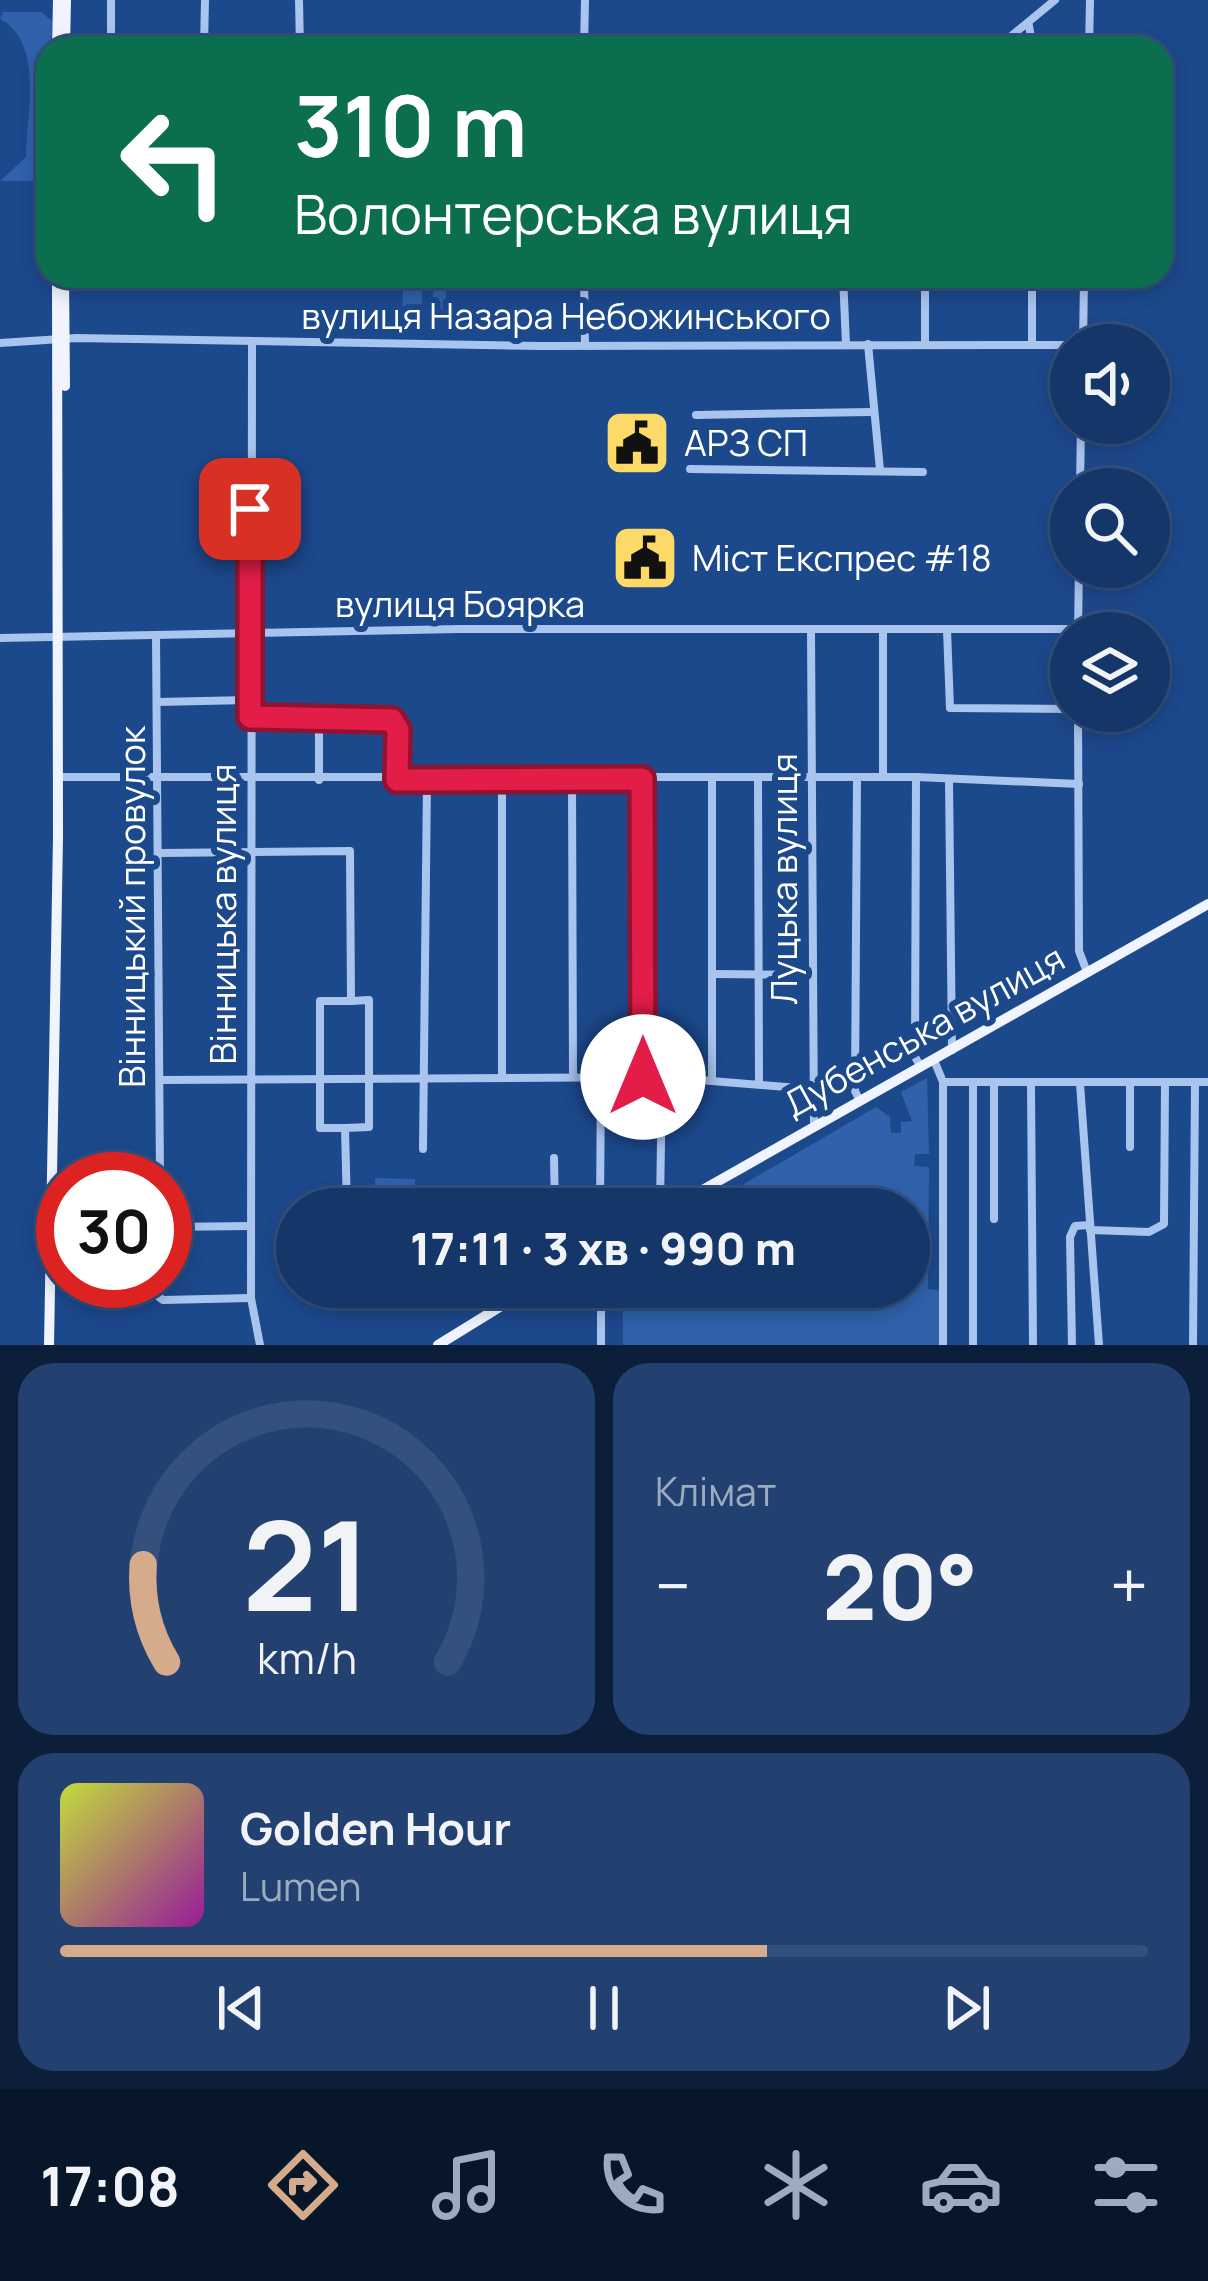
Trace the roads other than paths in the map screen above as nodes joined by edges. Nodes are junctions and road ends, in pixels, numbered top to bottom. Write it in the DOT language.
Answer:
graph roads {
  1 [pos="62,0"];
  2 [pos="111,0"];
  3 [pos="205,0"];
  4 [pos="299,0"];
  5 [pos="585,0"];
  6 [pos="1055,0"];
  7 [pos="1090,0"];
  8 [pos="1029,26"];
  9 [pos="61,36"];
  10 [pos="111,36"];
  11 [pos="204,36"];
  12 [pos="300,36"];
  13 [pos="584,36"];
  14 [pos="997,36"];
  15 [pos="1031,36"];
  16 [pos="1088,36"];
  17 [pos="61,288"];
  18 [pos="584,288"];
  19 [pos="844,288"];
  20 [pos="925,288"];
  21 [pos="1032,288"];
  22 [pos="1084,288"];
  23 [pos="1083,324"];
  24 [pos="61,341"];
  25 [pos="252,341"];
  26 [pos="0,343"];
  27 [pos="846,344"];
  28 [pos="868,344"];
  29 [pos="925,344"];
  30 [pos="1032,345"];
  31 [pos="1050,345"];
  32 [pos="585,346"];
  33 [pos="871,412"];
  34 [pos="696,416"];
  35 [pos="690,470"];
  36 [pos="880,470"];
  37 [pos="923,472"];
  38 [pos="883,630"];
  39 [pos="947,630"];
  40 [pos="811,631"];
  41 [pos="1050,631"];
  42 [pos="250,632"];
  43 [pos="156,635"];
  44 [pos="58,636"];
  45 [pos="0,638"];
  46 [pos="249,700"];
  47 [pos="157,702"];
  48 [pos="1050,710"];
  49 [pos="250,717"];
  50 [pos="319,717"];
  51 [pos="1076,732"];
  52 [pos="857,777"];
  53 [pos="883,777"];
  54 [pos="916,777"];
  55 [pos="58,778"];
  56 [pos="572,778"];
  57 [pos="712,778"];
  58 [pos="758,778"];
  59 [pos="811,778"];
  60 [pos="250,779"];
  61 [pos="502,779"];
  62 [pos="642,779"];
  63 [pos="949,779"];
  64 [pos="158,780"];
  65 [pos="319,780"];
  66 [pos="397,780"];
  67 [pos="427,780"];
  68 [pos="1078,784"];
  69 [pos="161,853"];
  70 [pos="250,853"];
  71 [pos="1208,904"];
  72 [pos="713,974"];
  73 [pos="1088,974"];
  74 [pos="758,975"];
  75 [pos="811,975"];
  76 [pos="351,1000"];
  77 [pos="952,1050"];
  78 [pos="934,1060"];
  79 [pos="921,1066"];
  80 [pos="573,1077"];
  81 [pos="601,1077"];
  82 [pos="643,1077"];
  83 [pos="662,1077"];
  84 [pos="424,1078"];
  85 [pos="502,1078"];
  86 [pos="251,1079"];
  87 [pos="320,1079"];
  88 [pos="712,1079"];
  89 [pos="161,1080"];
  90 [pos="369,1080"];
  91 [pos="943,1082"];
  92 [pos="1165,1082"];
  93 [pos="1195,1082"];
  94 [pos="1208,1082"];
  95 [pos="1130,1083"];
  96 [pos="759,1084"];
  97 [pos="973,1084"];
  98 [pos="994,1084"];
  99 [pos="1031,1084"];
  100 [pos="1079,1084"];
  101 [pos="811,1089"];
  102 [pos="860,1101"];
  103 [pos="814,1127"];
  104 [pos="345,1128"];
  105 [pos="1130,1147"];
  106 [pos="423,1149"];
  107 [pos="59,1152"];
  108 [pos="160,1152"];
  109 [pos="554,1158"];
  110 [pos="346,1188"];
  111 [pos="555,1188"];
  112 [pos="600,1188"];
  113 [pos="661,1188"];
  114 [pos="699,1188"];
  115 [pos="994,1219"];
  116 [pos="251,1226"];
  117 [pos="192,1227"];
  118 [pos="1090,1227"];
  119 [pos="251,1298"];
  120 [pos="192,1299"];
  121 [pos="55,1308"];
  122 [pos="498,1308"];
  123 [pos="601,1308"];
  124 [pos="260,1343"];
  125 [pos="53,1345"];
  126 [pos="437,1345"];
  127 [pos="601,1345"];
  128 [pos="943,1345"];
  129 [pos="973,1345"];
  130 [pos="1033,1345"];
  131 [pos="1072,1345"];
  132 [pos="1099,1345"];
  133 [pos="1193,1345"];
  1 -- 9 [label="main road"];
  2 -- 10 [label="street"];
  3 -- 11 [label="street"];
  4 -- 12 [label="street"];
  5 -- 13 [label="street"];
  6 -- 8 [label="street"];
  7 -- 16 [label="street"];
  8 -- 14 [label="street"];
  8 -- 15 [label="street"];
  17 -- 24 [label="main road"];
  18 -- 32 [label="street"];
  19 -- 27 [label="street"];
  20 -- 29 [label="street"];
  21 -- 30 [label="street"];
  22 -- 23 [label="street"];
  24 -- 25 [label="street, вулиця Назара Небожинського"];
  24 -- 26 [label="street, вулиця Назара Небожинського"];
  24 -- 44 [label="main road"];
  25 -- 32 [label="street, вулиця Назара Небожинського"];
  25 -- 42 [label="street, Вінницька вулиця"];
  27 -- 28 [label="street, вулиця Назара Небожинського"];
  27 -- 32 [label="street, вулиця Назара Небожинського"];
  28 -- 29 [label="street, вулиця Назара Небожинського"];
  28 -- 33 [label="street"];
  29 -- 30 [label="street, вулиця Назара Небожинського"];
  30 -- 31 [label="street, вулиця Назара Небожинського"];
  33 -- 34 [label="street"];
  33 -- 36 [label="street"];
  35 -- 36 [label="street"];
  36 -- 37 [label="street"];
  38 -- 39 [label="street, вулиця Боярка"];
  38 -- 40 [label="street, вулиця Боярка"];
  38 -- 53 [label="street"];
  39 -- 41 [label="street, вулиця Боярка"];
  39 -- 48 [label="street"];
  40 -- 42 [label="street, вулиця Боярка"];
  40 -- 59 [label="street, Луцька вулиця"];
  42 -- 43 [label="street, вулиця Боярка"];
  42 -- 46 [label="street, Вінницька вулиця"];
  43 -- 44 [label="street, вулиця Боярка"];
  43 -- 47 [label="street, Вінницький провулок"];
  44 -- 45 [label="street, вулиця Боярка"];
  44 -- 55 [label="main road"];
  46 -- 47 [label="street"];
  46 -- 49 [label="street, Вінницька вулиця"];
  47 -- 64 [label="street, Вінницький провулок"];
  49 -- 50 [label="street"];
  49 -- 60 [label="street, Вінницька вулиця"];
  50 -- 65 [label="street"];
  50 -- 66 [label="street"];
  51 -- 68 [label="street"];
  52 -- 53 [label="street"];
  52 -- 59 [label="street"];
  52 -- 102 [label="street"];
  53 -- 54 [label="street"];
  54 -- 63 [label="street"];
  54 -- 79 [label="street"];
  55 -- 64 [label="street"];
  55 -- 107 [label="main road"];
  56 -- 61 [label="street"];
  56 -- 62 [label="street"];
  56 -- 80 [label="street"];
  57 -- 58 [label="street"];
  57 -- 62 [label="street"];
  57 -- 72 [label="street"];
  58 -- 59 [label="street"];
  58 -- 74 [label="street"];
  59 -- 75 [label="street, Луцька вулиця"];
  60 -- 64 [label="street"];
  60 -- 65 [label="street"];
  60 -- 70 [label="street, Вінницька вулиця"];
  61 -- 67 [label="street"];
  61 -- 85 [label="street"];
  62 -- 82 [label="street"];
  63 -- 68 [label="street"];
  63 -- 77 [label="street"];
  64 -- 69 [label="street, Вінницький провулок"];
  65 -- 66 [label="street"];
  66 -- 67 [label="street"];
  67 -- 84 [label="street"];
  68 -- 73 [label="street"];
  69 -- 70 [label="street"];
  69 -- 89 [label="street, Вінницький провулок"];
  70 -- 76 [label="street"];
  70 -- 86 [label="street, Вінницька вулиця"];
  71 -- 73 [label="main road, Дубенська вулиця"];
  72 -- 74 [label="street"];
  72 -- 88 [label="street"];
  73 -- 77 [label="main road, Дубенська вулиця"];
  74 -- 75 [label="street"];
  74 -- 96 [label="street"];
  75 -- 101 [label="street, Луцька вулиця"];
  76 -- 87 [label="street"];
  76 -- 90 [label="street"];
  77 -- 78 [label="main road, Дубенська вулиця"];
  78 -- 79 [label="main road, Дубенська вулиця"];
  78 -- 91 [label="street"];
  79 -- 102 [label="main road, Дубенська вулиця"];
  80 -- 81 [label="street"];
  80 -- 85 [label="street"];
  81 -- 82 [label="street"];
  81 -- 112 [label="street"];
  82 -- 83 [label="street"];
  83 -- 88 [label="street"];
  83 -- 113 [label="street"];
  84 -- 85 [label="street"];
  84 -- 90 [label="street"];
  84 -- 106 [label="street"];
  86 -- 87 [label="street"];
  86 -- 89 [label="street"];
  86 -- 116 [label="street, Вінницька вулиця"];
  87 -- 90 [label="street"];
  87 -- 104 [label="street"];
  88 -- 96 [label="street"];
  89 -- 108 [label="street, Вінницький провулок"];
  90 -- 104 [label="street"];
  91 -- 97 [label="street"];
  91 -- 128 [label="street"];
  92 -- 93 [label="street"];
  92 -- 95 [label="street"];
  92 -- 118 [label="street"];
  93 -- 94 [label="street"];
  93 -- 133 [label="street"];
  95 -- 100 [label="street"];
  95 -- 105 [label="street"];
  96 -- 101 [label="street"];
  97 -- 98 [label="street"];
  97 -- 129 [label="street"];
  98 -- 99 [label="street"];
  98 -- 115 [label="street"];
  99 -- 100 [label="street"];
  99 -- 130 [label="street"];
  100 -- 118 [label="street"];
  101 -- 103 [label="street, Луцька вулиця"];
  102 -- 103 [label="main road, Дубенська вулиця"];
  103 -- 114 [label="main road, Дубенська вулиця"];
  104 -- 110 [label="street"];
  109 -- 111 [label="street"];
  116 -- 117 [label="street"];
  116 -- 119 [label="street, Вінницька вулиця"];
  118 -- 131 [label="street"];
  118 -- 132 [label="street"];
  119 -- 120 [label="street"];
  119 -- 124 [label="street, Вінницька вулиця"];
  121 -- 125 [label="main road"];
  122 -- 126 [label="main road"];
  123 -- 127 [label="street"];
}
